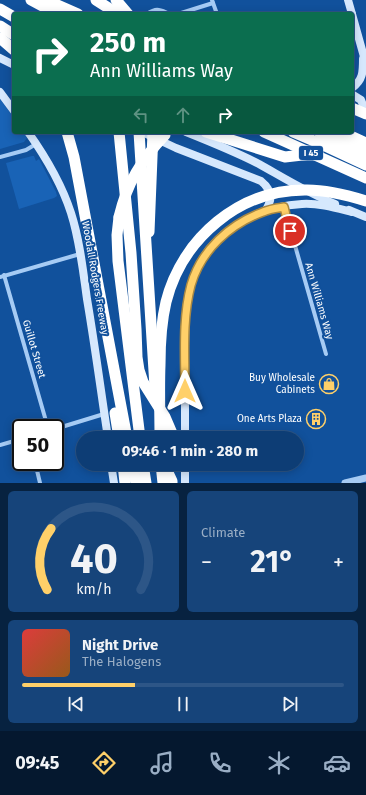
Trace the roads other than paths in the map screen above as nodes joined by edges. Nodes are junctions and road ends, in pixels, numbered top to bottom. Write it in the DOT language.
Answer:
graph roads {
  1 [pos="31,0"];
  2 [pos="46,0"];
  3 [pos="96,0"];
  4 [pos="102,0"];
  5 [pos="116,0"];
  6 [pos="348,0"];
  7 [pos="213,2"];
  8 [pos="0,9"];
  9 [pos="53,12"];
  10 [pos="73,12"];
  11 [pos="115,12"];
  12 [pos="126,12"];
  13 [pos="128,12"];
  14 [pos="149,12"];
  15 [pos="166,12"];
  16 [pos="184,12"];
  17 [pos="216,12"];
  18 [pos="351,12"];
  19 [pos="12,16"];
  20 [pos="354,21"];
  21 [pos="0,26"];
  22 [pos="9,42"];
  23 [pos="364,54"];
  24 [pos="0,58"];
  25 [pos="12,63"];
  26 [pos="366,64"];
  27 [pos="354,89"];
  28 [pos="0,92"];
  29 [pos="354,94"];
  30 [pos="354,95"];
  31 [pos="366,100"];
  32 [pos="12,109"];
  33 [pos="354,109"];
  34 [pos="366,113"];
  35 [pos="30,134"];
  36 [pos="68,134"];
  37 [pos="119,134"];
  38 [pos="138,134"];
  39 [pos="146,134"];
  40 [pos="153,134"];
  41 [pos="167,134"];
  42 [pos="191,134"];
  43 [pos="212,134"];
  44 [pos="268,134"];
  45 [pos="301,134"];
  46 [pos="324,134"];
  47 [pos="344,134"];
  48 [pos="36,144"];
  49 [pos="361,150"];
  50 [pos="313,154"];
  51 [pos="0,158"];
  52 [pos="366,165"];
  53 [pos="362,176"];
  54 [pos="366,201"];
  55 [pos="284,207"];
  56 [pos="265,211"];
  57 [pos="352,212"];
  58 [pos="366,218"];
  59 [pos="147,248"];
  60 [pos="80,254"];
  61 [pos="2,276"];
  62 [pos="326,354"];
  63 [pos="113,365"];
  64 [pos="105,414"];
  65 [pos="45,419"];
  66 [pos="64,426"];
  67 [pos="107,431"];
  68 [pos="118,431"];
  69 [pos="126,431"];
  70 [pos="139,431"];
  71 [pos="160,431"];
  72 [pos="160,431"];
  73 [pos="171,431"];
  74 [pos="185,431"];
  75 [pos="12,442"];
  76 [pos="0,445"];
  77 [pos="37,471"];
  78 [pos="113,471"];
  79 [pos="123,471"];
  80 [pos="133,471"];
  81 [pos="144,471"];
  82 [pos="162,471"];
  83 [pos="166,471"];
  84 [pos="184,471"];
  85 [pos="362,480"];
  86 [pos="40,483"];
  87 [pos="114,483"];
  88 [pos="126,483"];
  89 [pos="136,483"];
  90 [pos="146,483"];
  91 [pos="163,483"];
  92 [pos="172,483"];
  93 [pos="185,483"];
  94 [pos="345,483"];
  1 -- 9 [label="highway"];
  2 -- 10 [label="highway"];
  3 -- 11 [label="highway"];
  4 -- 13 [label="main road"];
  5 -- 12 [label="highway, bridge"];
  6 -- 18 [label="main road"];
  7 -- 16 [label="street"];
  7 -- 17 [label="street"];
  8 -- 19 [label="highway"];
  14 -- 15 [label="street"];
  20 -- 23 [label="main road"];
  21 -- 22 [label="highway"];
  23 -- 26 [label="main road"];
  23 -- 27 [label="main road"];
  24 -- 25 [label="main road"];
  28 -- 32 [label="main road"];
  29 -- 31 [label="main road"];
  30 -- 34 [label="main road"];
  33 -- 34 [label="highway"];
  35 -- 48 [label="main road, Woodall Rodgers Freeway"];
  36 -- 63 [label="highway"];
  37 -- 73 [label="highway, bridge"];
  38 -- 59 [label="highway, bridge"];
  39 -- 56 [label="main road"];
  40 -- 59 [label="highway, bridge"];
  41 -- 70 [label="highway, bridge"];
  42 -- 57 [label="main road"];
  43 -- 50 [label="highway"];
  44 -- 50 [label="highway, I 45"];
  45 -- 49 [label="highway"];
  46 -- 49 [label="highway"];
  47 -- 49 [label="highway"];
  48 -- 51 [label="street"];
  48 -- 60 [label="main road, Woodall Rodgers Freeway"];
  49 -- 52 [label="highway"];
  50 -- 53 [label="highway, I 45"];
  54 -- 72 [label="highway, bridge"];
  55 -- 56 [label="main road"];
  55 -- 57 [label="main road"];
  55 -- 62 [label="street, Ann Williams Way"];
  56 -- 74 [label="main road"];
  57 -- 58 [label="main road"];
  59 -- 71 [label="highway, bridge"];
  60 -- 61 [label="street"];
  60 -- 64 [label="main road, Woodall Rodgers Freeway"];
  61 -- 65 [label="street, Guillot Street"];
  63 -- 68 [label="highway"];
  63 -- 69 [label="highway"];
  64 -- 66 [label="street"];
  64 -- 67 [label="main road, Woodall Rodgers Freeway"];
  75 -- 76 [label="street"];
  77 -- 86 [label="street"];
  78 -- 87 [label="main road"];
  79 -- 88 [label="highway"];
  80 -- 89 [label="highway"];
  81 -- 90 [label="highway"];
  82 -- 91 [label="highway"];
  83 -- 92 [label="highway"];
  84 -- 93 [label="main road"];
  85 -- 94 [label="street"];
}
